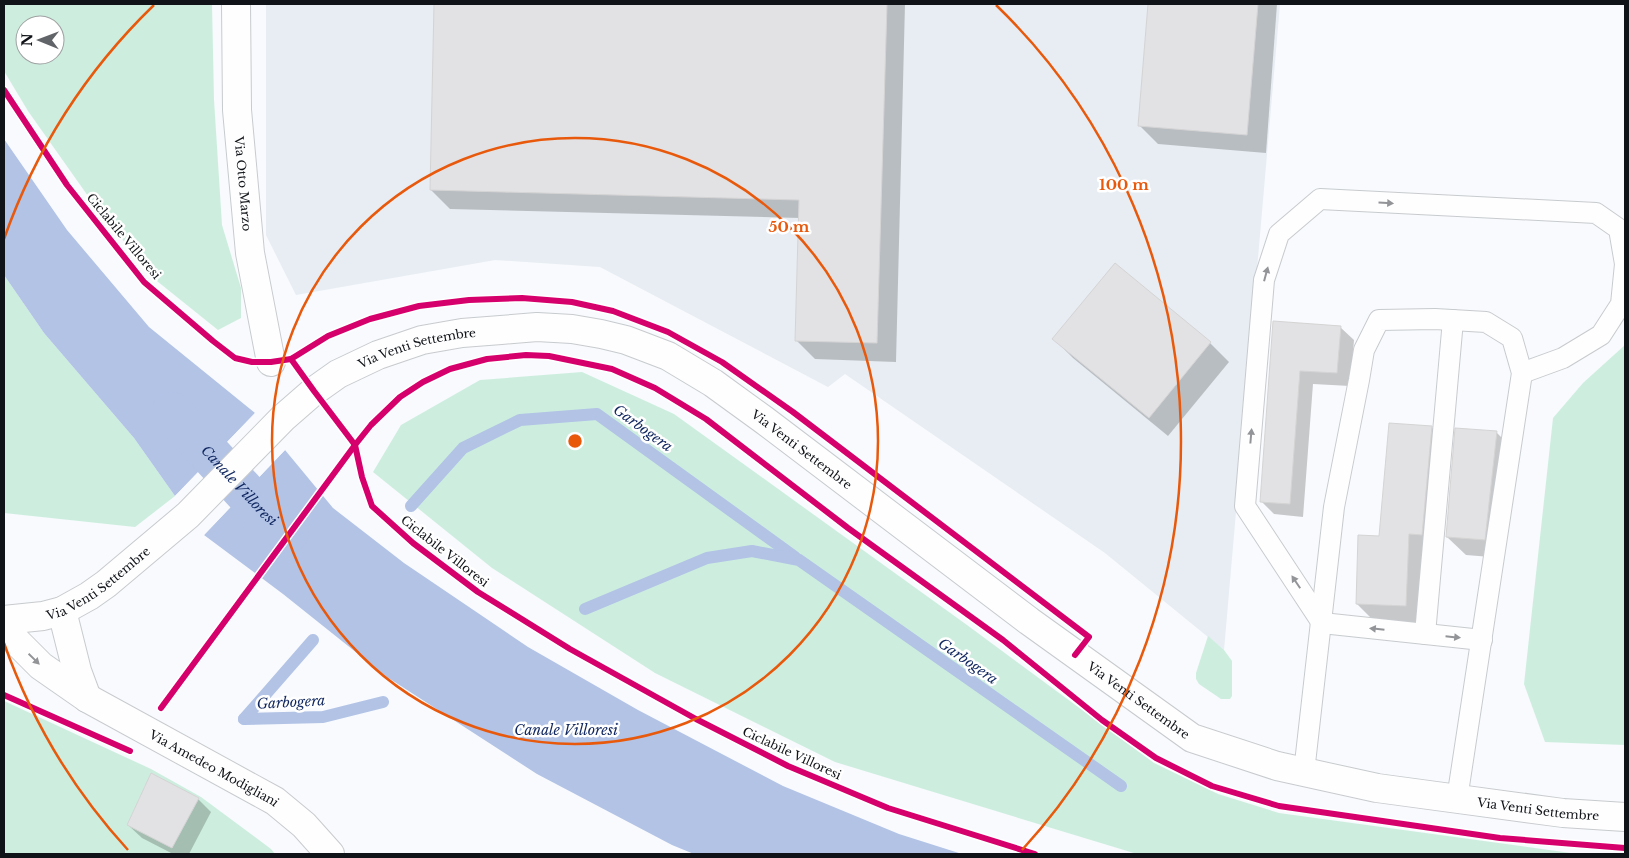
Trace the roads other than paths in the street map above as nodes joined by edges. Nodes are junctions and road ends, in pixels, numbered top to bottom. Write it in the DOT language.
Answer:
graph roads {
  1 [pos="236,4"];
  2 [pos="1453,320"];
  3 [pos="271,362"];
  4 [pos="1522,373"];
  5 [pos="62,611"];
  6 [pos="5,620"];
  7 [pos="1322,623"];
  8 [pos="1425,634"];
  9 [pos="1482,640"];
  10 [pos="87,698"];
  11 [pos="1304,772"];
  12 [pos="1457,799"];
  13 [pos="1625,817"];
  14 [pos="330,854"];
  1 -- 3 [label="street, Via Otto Marzo"];
  2 -- 4 [label="lane"];
  2 -- 7 [label="lane"];
  2 -- 8 [label="lane"];
  7 -- 4 [label="lane, one-way"];
  4 -- 9 [label="lane"];
  5 -- 6 [label="street, Via Venti Settembre"];
  5 -- 10 [label="street"];
  5 -- 11 [label="street, Via Venti Settembre"];
  6 -- 10 [label="street, Via Amedeo Modigliani, one-way"];
  8 -- 7 [label="lane, one-way"];
  7 -- 11 [label="lane"];
  8 -- 9 [label="lane, one-way"];
  9 -- 12 [label="lane"];
  10 -- 14 [label="street, Via Amedeo Modigliani"];
  11 -- 12 [label="street, Via Venti Settembre"];
  12 -- 13 [label="street, Via Venti Settembre"];
}
